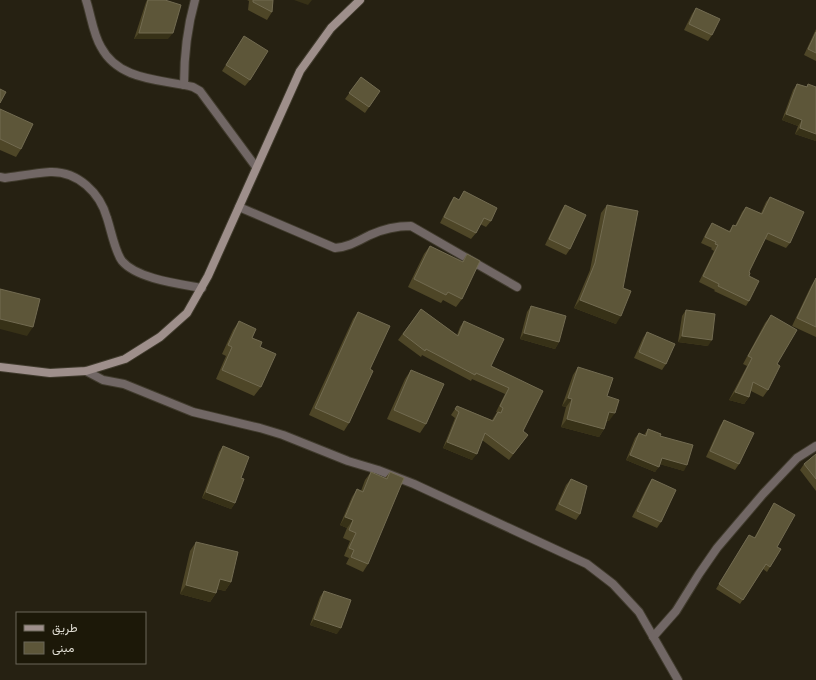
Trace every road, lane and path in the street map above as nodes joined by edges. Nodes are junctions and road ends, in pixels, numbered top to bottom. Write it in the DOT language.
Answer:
graph roads {
  1 [pos="86,0"];
  2 [pos="194,0"];
  3 [pos="360,0"];
  4 [pos="184,85"];
  5 [pos="256,167"];
  6 [pos="0,177"];
  7 [pos="239,207"];
  8 [pos="517,287"];
  9 [pos="202,288"];
  10 [pos="0,367"];
  11 [pos="86,371"];
  12 [pos="816,446"];
  13 [pos="653,637"];
  14 [pos="678,680"];
  1 -- 4 [label="street"];
  2 -- 4 [label="street"];
  3 -- 5 [label="street"];
  4 -- 5 [label="street"];
  5 -- 7 [label="street"];
  6 -- 9 [label="street"];
  7 -- 8 [label="street"];
  7 -- 9 [label="street"];
  9 -- 11 [label="street"];
  10 -- 11 [label="street"];
  11 -- 13 [label="street"];
  12 -- 13 [label="street"];
  13 -- 14 [label="street"];
}
